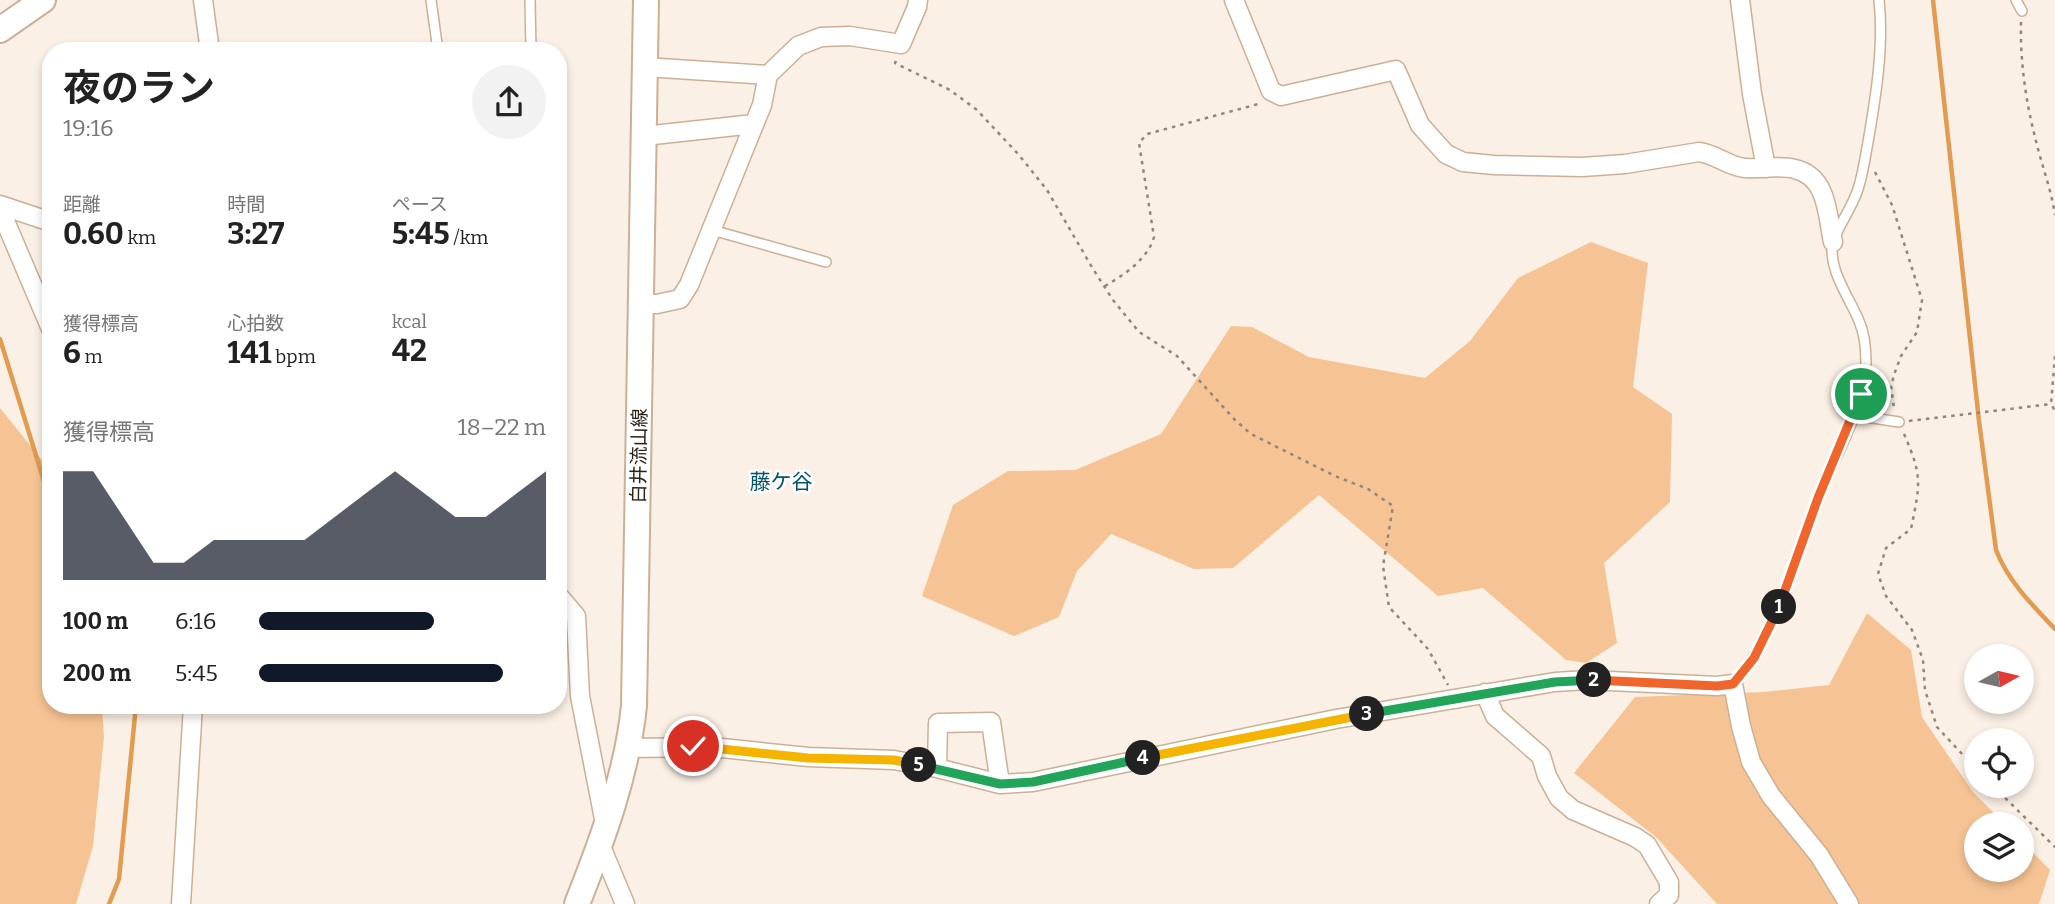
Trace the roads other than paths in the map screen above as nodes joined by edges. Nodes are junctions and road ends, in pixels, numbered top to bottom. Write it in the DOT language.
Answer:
graph roads {
  1 [pos="43,0"];
  2 [pos="203,0"];
  3 [pos="431,0"];
  4 [pos="530,0"];
  5 [pos="646,0"];
  6 [pos="918,0"];
  7 [pos="1234,0"];
  8 [pos="1740,0"];
  9 [pos="1879,0"];
  10 [pos="2017,0"];
  11 [pos="2022,12"];
  12 [pos="0,30"];
  13 [pos="209,42"];
  14 [pos="437,42"];
  15 [pos="531,42"];
  16 [pos="645,67"];
  17 [pos="768,75"];
  18 [pos="754,124"];
  19 [pos="644,136"];
  20 [pos="1766,168"];
  21 [pos="0,207"];
  22 [pos="42,219"];
  23 [pos="712,230"];
  24 [pos="1833,242"];
  25 [pos="826,262"];
  26 [pos="642,304"];
  27 [pos="42,307"];
  28 [pos="1853,415"];
  29 [pos="1899,422"];
  30 [pos="567,606"];
  31 [pos="1733,684"];
  32 [pos="1485,693"];
  33 [pos="192,714"];
  34 [pos="628,748"];
  35 [pos="937,768"];
  36 [pos="1000,784"];
  37 [pos="603,836"];
  38 [pos="181,904"];
  39 [pos="577,904"];
  40 [pos="625,904"];
  41 [pos="1659,904"];
  42 [pos="1849,904"];
  1 -- 12 [label="main road"];
  2 -- 13 [label="street"];
  3 -- 14 [label="lane"];
  4 -- 15 [label="lane"];
  5 -- 16 [label="main road, 白井流山線"];
  6 -- 17 [label="street"];
  7 -- 20 [label="street"];
  8 -- 20 [label="street"];
  9 -- 24 [label="lane"];
  10 -- 11 [label="lane"];
  16 -- 17 [label="street"];
  16 -- 19 [label="main road, 白井流山線"];
  17 -- 18 [label="street"];
  18 -- 19 [label="street"];
  18 -- 23 [label="street"];
  19 -- 26 [label="main road, 白井流山線"];
  20 -- 24 [label="street"];
  21 -- 22 [label="street"];
  21 -- 27 [label="street"];
  23 -- 25 [label="lane"];
  23 -- 26 [label="street"];
  24 -- 28 [label="lane"];
  26 -- 34 [label="main road, 白井流山線"];
  28 -- 29 [label="lane"];
  28 -- 31 [label="lane"];
  30 -- 37 [label="street"];
  31 -- 32 [label="street"];
  31 -- 42 [label="street"];
  32 -- 36 [label="street"];
  32 -- 41 [label="street"];
  33 -- 38 [label="street"];
  34 -- 35 [label="street"];
  34 -- 37 [label="main road, 白井流山線"];
  35 -- 36 [label="street"];
  35 -- 36 [label="street"];
  37 -- 39 [label="main road, 白井流山線"];
  37 -- 40 [label="street"];
}
